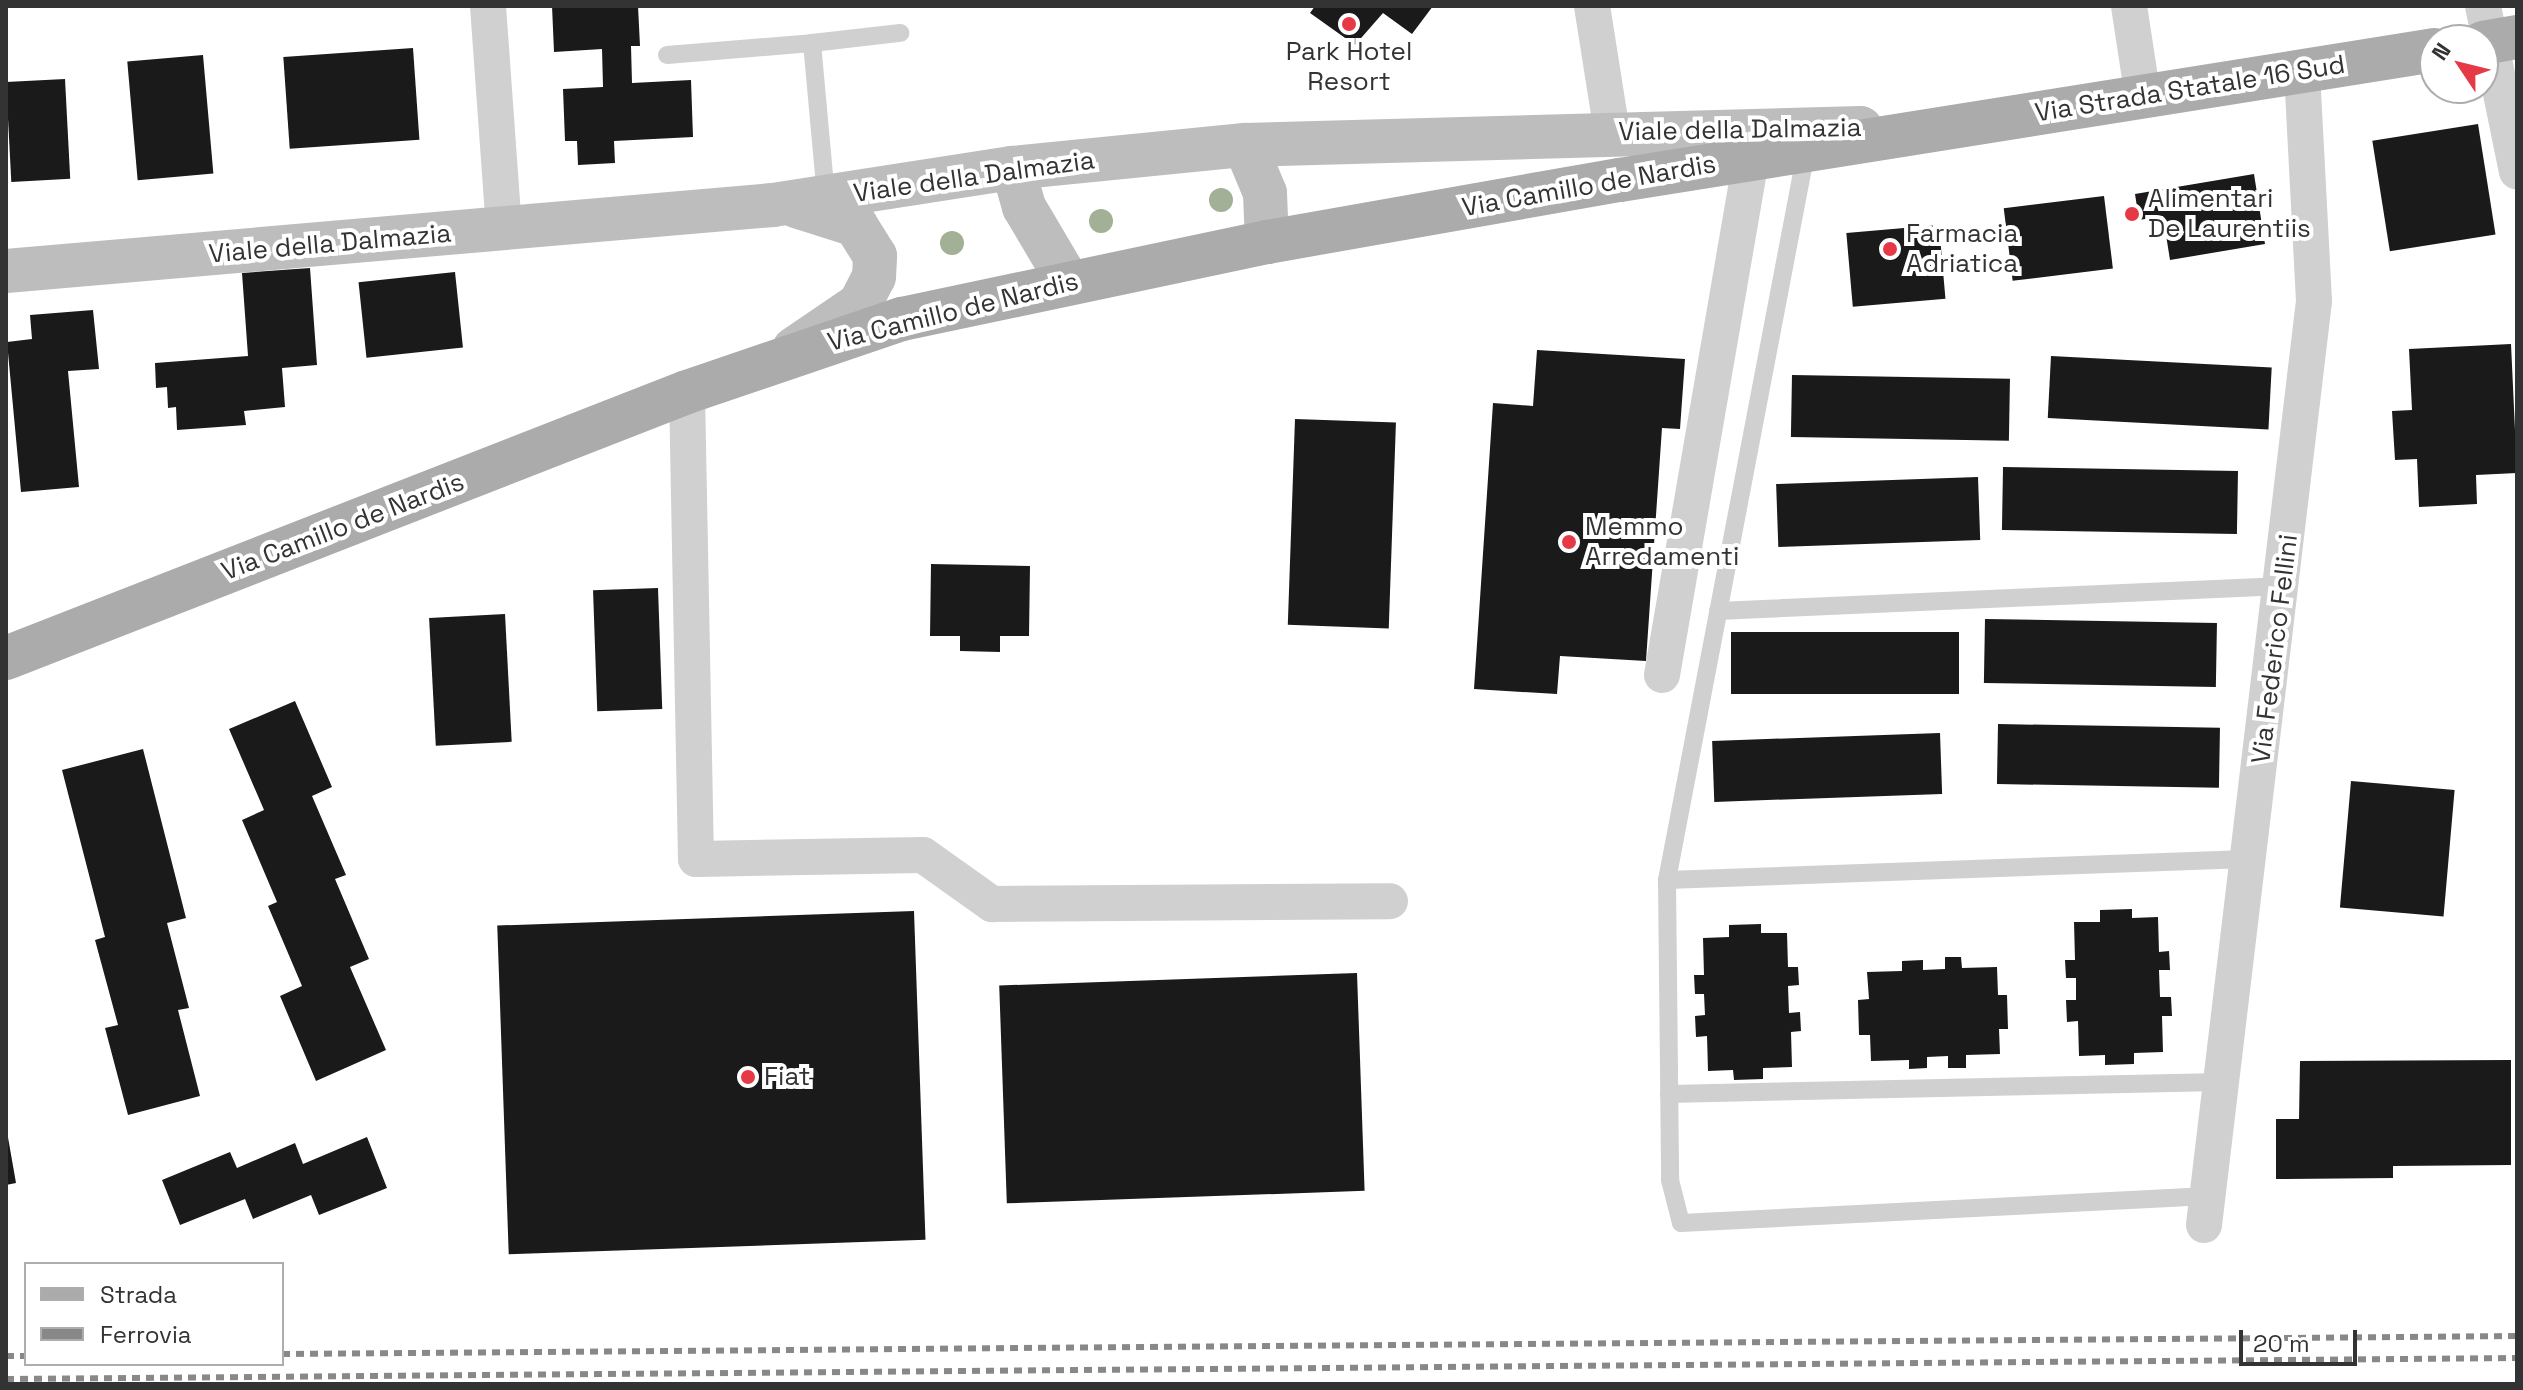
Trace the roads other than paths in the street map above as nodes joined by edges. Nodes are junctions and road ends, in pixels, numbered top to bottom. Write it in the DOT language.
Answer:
graph roads {
  1 [pos="488,6"];
  2 [pos="1592,6"];
  3 [pos="2129,6"];
  4 [pos="900,33"];
  5 [pos="812,43"];
  6 [pos="2419,53"];
  7 [pos="667,55"];
  8 [pos="2499,67"];
  9 [pos="2302,72"];
  10 [pos="2143,97"];
  11 [pos="1946,127"];
  12 [pos="1612,132"];
  13 [pos="1245,145"];
  14 [pos="1806,149"];
  15 [pos="1751,159"];
  16 [pos="1013,168"];
  17 [pos="2517,172"];
  18 [pos="1620,180"];
  19 [pos="826,196"];
  20 [pos="773,205"];
  21 [pos="504,229"];
  22 [pos="1267,242"];
  23 [pos="6,271"];
  24 [pos="1069,283"];
  25 [pos="783,356"];
  26 [pos="687,392"];
  27 [pos="2283,586"];
  28 [pos="1718,611"];
  29 [pos="6,658"];
  30 [pos="1662,675"];
  31 [pos="2248,859"];
  32 [pos="1667,880"];
  33 [pos="1390,901"];
  34 [pos="2221,1082"];
  35 [pos="1669,1094"];
  36 [pos="2206,1210"];
  1 -- 21 [label="street"];
  2 -- 12 [label="street"];
  3 -- 10 [label="street"];
  4 -- 5 [label="lane"];
  5 -- 7 [label="lane"];
  5 -- 19 [label="lane"];
  6 -- 9 [label="main road, Via Strada Statale 16 Sud"];
  8 -- 17 [label="street"];
  9 -- 10 [label="main road, Via Strada Statale 16 Sud"];
  9 -- 27 [label="street, Via Federico Fellini"];
  10 -- 11 [label="main road, Via Strada Statale 16 Sud"];
  11 -- 12 [label="street, Viale della Dalmazia"];
  11 -- 14 [label="main road, Via Camillo de Nardis"];
  12 -- 13 [label="street, Viale della Dalmazia"];
  12 -- 18 [label="street"];
  13 -- 16 [label="street, Viale della Dalmazia"];
  13 -- 22 [label="street"];
  14 -- 15 [label="main road, Via Camillo de Nardis"];
  14 -- 28 [label="lane"];
  15 -- 18 [label="main road, Via Camillo de Nardis"];
  15 -- 30 [label="street"];
  16 -- 19 [label="street, Viale della Dalmazia"];
  16 -- 24 [label="street"];
  18 -- 22 [label="main road, Via Camillo de Nardis"];
  19 -- 20 [label="street, Viale della Dalmazia"];
  20 -- 21 [label="street, Viale della Dalmazia"];
  20 -- 25 [label="street"];
  21 -- 23 [label="street, Viale della Dalmazia"];
  22 -- 24 [label="main road, Via Camillo de Nardis"];
  24 -- 25 [label="main road, Via Camillo de Nardis"];
  25 -- 26 [label="main road, Via Camillo de Nardis"];
  26 -- 29 [label="main road, Via Camillo de Nardis"];
  26 -- 33 [label="street"];
  27 -- 28 [label="lane"];
  27 -- 31 [label="street, Via Federico Fellini"];
  28 -- 32 [label="lane"];
  31 -- 32 [label="lane"];
  31 -- 34 [label="street, Via Federico Fellini"];
  32 -- 35 [label="lane"];
  34 -- 35 [label="lane"];
  34 -- 36 [label="street, Via Federico Fellini"];
  35 -- 36 [label="lane"];
}
